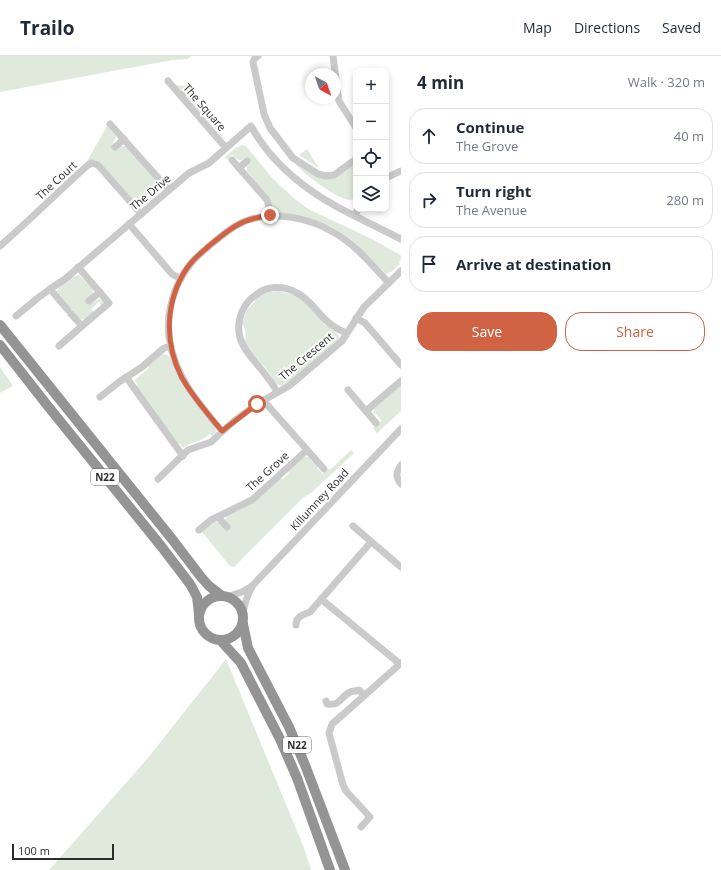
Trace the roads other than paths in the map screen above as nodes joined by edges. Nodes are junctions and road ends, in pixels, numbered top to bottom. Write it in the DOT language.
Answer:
graph roads {
  1 [pos="258,56"];
  2 [pos="333,56"];
  3 [pos="168,81"];
  4 [pos="189,89"];
  5 [pos="181,96"];
  6 [pos="353,123"];
  7 [pos="110,124"];
  8 [pos="124,139"];
  9 [pos="115,147"];
  10 [pos="226,148"];
  11 [pos="232,160"];
  12 [pos="248,161"];
  13 [pos="353,161"];
  14 [pos="239,168"];
  15 [pos="401,171"];
  16 [pos="389,175"];
  17 [pos="169,190"];
  18 [pos="353,211"];
  19 [pos="356,212"];
  20 [pos="141,214"];
  21 [pos="270,215"];
  22 [pos="129,224"];
  23 [pos="401,239"];
  24 [pos="0,246"];
  25 [pos="78,267"];
  26 [pos="401,271"];
  27 [pos="181,279"];
  28 [pos="389,283"];
  29 [pos="50,289"];
  30 [pos="100,292"];
  31 [pos="89,301"];
  32 [pos="16,316"];
  33 [pos="356,318"];
  34 [pos="0,325"];
  35 [pos="82,326"];
  36 [pos="346,333"];
  37 [pos="0,345"];
  38 [pos="59,346"];
  39 [pos="171,346"];
  40 [pos="401,365"];
  41 [pos="126,377"];
  42 [pos="401,381"];
  43 [pos="348,390"];
  44 [pos="277,392"];
  45 [pos="100,397"];
  46 [pos="263,400"];
  47 [pos="366,411"];
  48 [pos="376,423"];
  49 [pos="401,429"];
  50 [pos="222,431"];
  51 [pos="307,450"];
  52 [pos="182,456"];
  53 [pos="401,465"];
  54 [pos="324,469"];
  55 [pos="158,478"];
  56 [pos="401,484"];
  57 [pos="218,517"];
  58 [pos="352,526"];
  59 [pos="227,527"];
  60 [pos="199,530"];
  61 [pos="371,542"];
  62 [pos="401,567"];
  63 [pos="254,585"];
  64 [pos="224,596"];
  65 [pos="321,599"];
  66 [pos="199,614"];
  67 [pos="243,619"];
  68 [pos="296,625"];
  69 [pos="221,641"];
  70 [pos="400,663"];
  71 [pos="364,695"];
  72 [pos="326,701"];
  73 [pos="361,827"];
  74 [pos="330,870"];
  75 [pos="345,870"];
  1 -- 13 [label="street"];
  2 -- 6 [label="street"];
  3 -- 5 [label="street, The Square"];
  4 -- 5 [label="street"];
  5 -- 10 [label="street, The Square"];
  7 -- 8 [label="street"];
  8 -- 9 [label="street"];
  8 -- 17 [label="street"];
  10 -- 17 [label="street, The Drive"];
  10 -- 18 [label="street, The Drive"];
  11 -- 14 [label="street"];
  12 -- 14 [label="street"];
  14 -- 21 [label="street"];
  15 -- 16 [label="street"];
  17 -- 20 [label="street, The Drive"];
  19 -- 23 [label="street"];
  20 -- 22 [label="street, The Drive"];
  20 -- 24 [label="street, The Court"];
  21 -- 27 [label="street"];
  21 -- 28 [label="street"];
  22 -- 25 [label="street"];
  22 -- 27 [label="street, The Drive"];
  25 -- 29 [label="street"];
  25 -- 30 [label="street"];
  26 -- 28 [label="street, The Crescent"];
  27 -- 39 [label="street"];
  28 -- 33 [label="street, The Crescent"];
  29 -- 32 [label="street"];
  29 -- 35 [label="street"];
  30 -- 31 [label="street"];
  30 -- 35 [label="street"];
  33 -- 36 [label="street, The Crescent"];
  33 -- 40 [label="street"];
  34 -- 64 [label="highway, N22"];
  35 -- 38 [label="street"];
  36 -- 44 [label="street, The Crescent"];
  36 -- 44 [label="street, The Crescent"];
  37 -- 66 [label="highway, N22"];
  39 -- 41 [label="street"];
  39 -- 50 [label="street"];
  41 -- 45 [label="street"];
  41 -- 52 [label="street"];
  42 -- 47 [label="street"];
  43 -- 47 [label="street"];
  44 -- 46 [label="street, The Crescent"];
  46 -- 50 [label="street"];
  46 -- 51 [label="street"];
  47 -- 48 [label="street"];
  49 -- 63 [label="street, Killumney Road"];
  50 -- 52 [label="street"];
  51 -- 54 [label="street"];
  51 -- 57 [label="street, The Grove"];
  52 -- 55 [label="street"];
  53 -- 56 [label="street"];
  57 -- 59 [label="street"];
  57 -- 60 [label="street, The Grove"];
  58 -- 61 [label="street"];
  61 -- 62 [label="street"];
  61 -- 65 [label="street"];
  63 -- 64 [label="street, Killumney Road"];
  63 -- 67 [label="street, Killumney Road"];
  64 -- 66 [label="highway"];
  64 -- 67 [label="highway, N22"];
  65 -- 68 [label="street"];
  65 -- 70 [label="street"];
  66 -- 69 [label="highway, N22"];
  67 -- 69 [label="highway"];
  67 -- 75 [label="highway, N22"];
  69 -- 74 [label="highway, N22"];
  70 -- 71 [label="street"];
  71 -- 72 [label="street"];
  71 -- 73 [label="street"];
}
